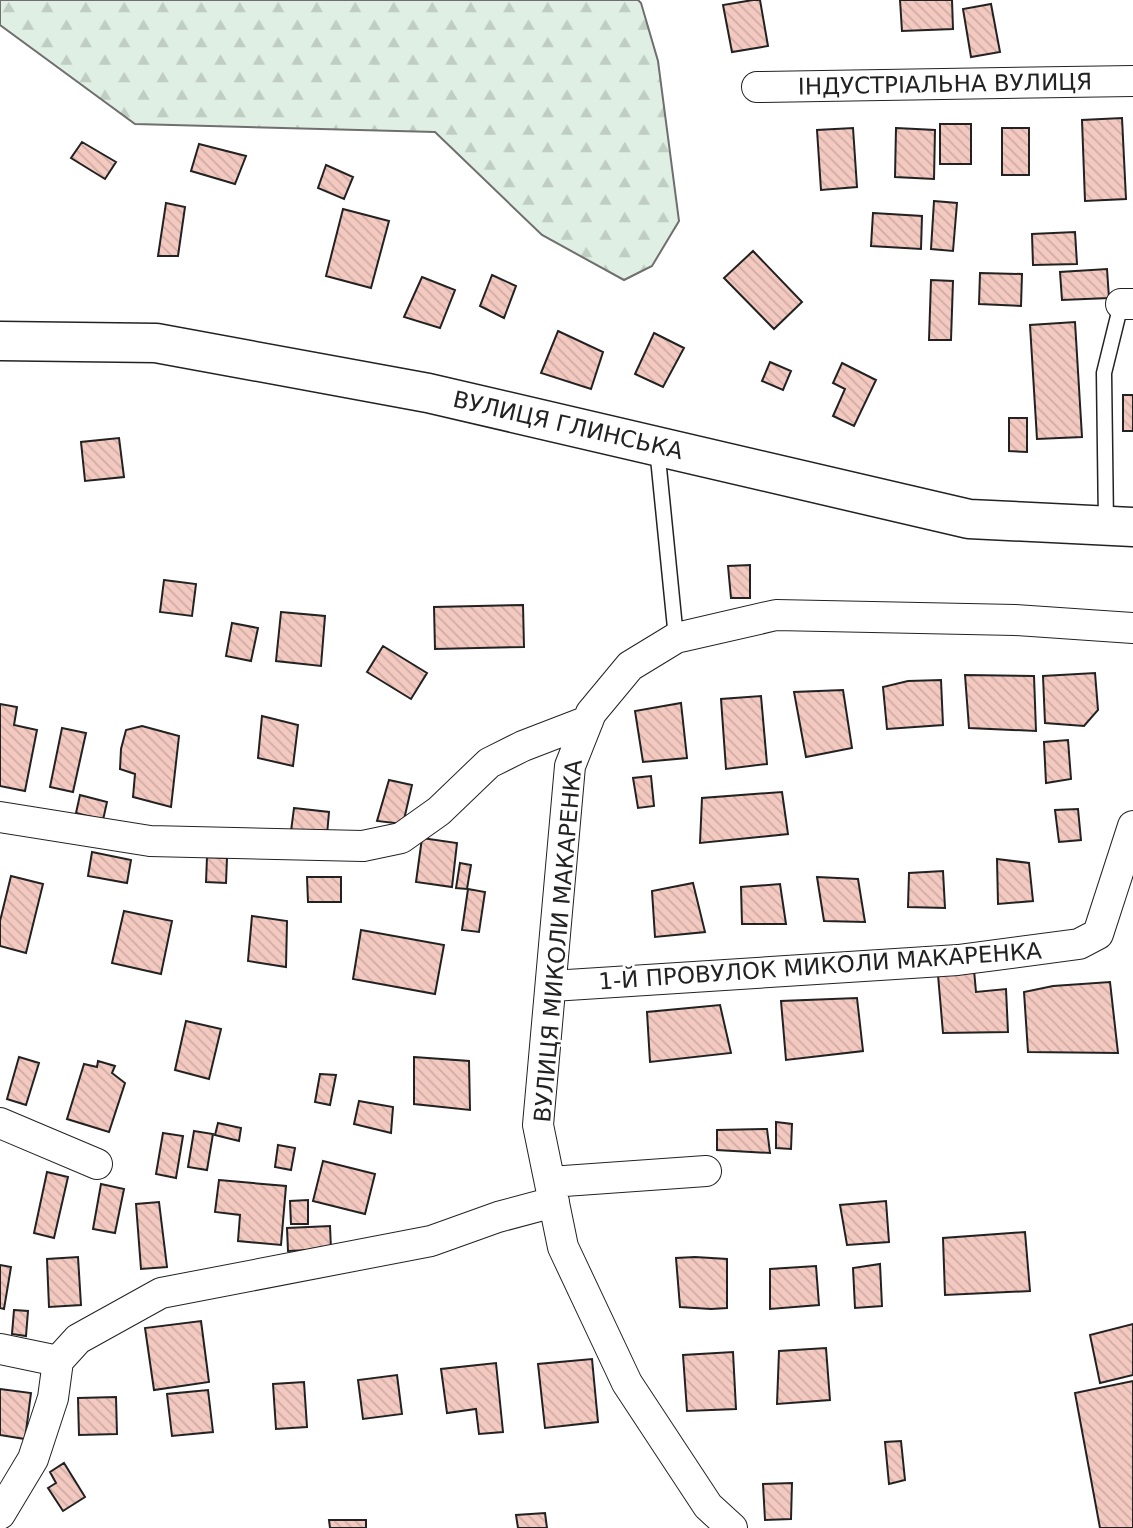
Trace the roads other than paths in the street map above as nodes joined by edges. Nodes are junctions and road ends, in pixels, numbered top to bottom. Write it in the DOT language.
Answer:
graph roads {
  1 [pos="1133,80"];
  2 [pos="757,87"];
  3 [pos="1127,304"];
  4 [pos="0,341"];
  5 [pos="657,446"];
  6 [pos="1120,526"];
  7 [pos="1133,628"];
  8 [pos="676,638"];
  9 [pos="588,721"];
  10 [pos="0,817"];
  11 [pos="1133,826"];
  12 [pos="552,986"];
  13 [pos="0,1123"];
  14 [pos="97,1164"];
  15 [pos="706,1171"];
  16 [pos="552,1192"];
  17 [pos="0,1349"];
  18 [pos="58,1361"];
  19 [pos="0,1514"];
  20 [pos="730,1527"];
  1 -- 2 [label="street, ІНДУСТРІАЛЬНА ВУЛИЦЯ"];
  3 -- 6 [label="lane"];
  4 -- 5 [label="main road, ВУЛИЦЯ ГЛИНСЬКА"];
  5 -- 6 [label="main road, ВУЛИЦЯ ГЛИНСЬКА"];
  5 -- 8 [label="lane"];
  7 -- 8 [label="street, ВУЛИЦЯ МИКОЛИ МАКАРЕНКА"];
  8 -- 9 [label="street, ВУЛИЦЯ МИКОЛИ МАКАРЕНКА"];
  9 -- 10 [label="street"];
  9 -- 12 [label="street, ВУЛИЦЯ МИКОЛИ МАКАРЕНКА"];
  11 -- 12 [label="street, 1-Й ПРОВУЛОК МИКОЛИ МАКАРЕНКА"];
  12 -- 16 [label="street, ВУЛИЦЯ МИКОЛИ МАКАРЕНКА"];
  13 -- 14 [label="street"];
  15 -- 16 [label="street"];
  16 -- 18 [label="street"];
  16 -- 20 [label="street, ВУЛИЦЯ МИКОЛИ МАКАРЕНКА"];
  17 -- 18 [label="street"];
  18 -- 19 [label="street"];
}
